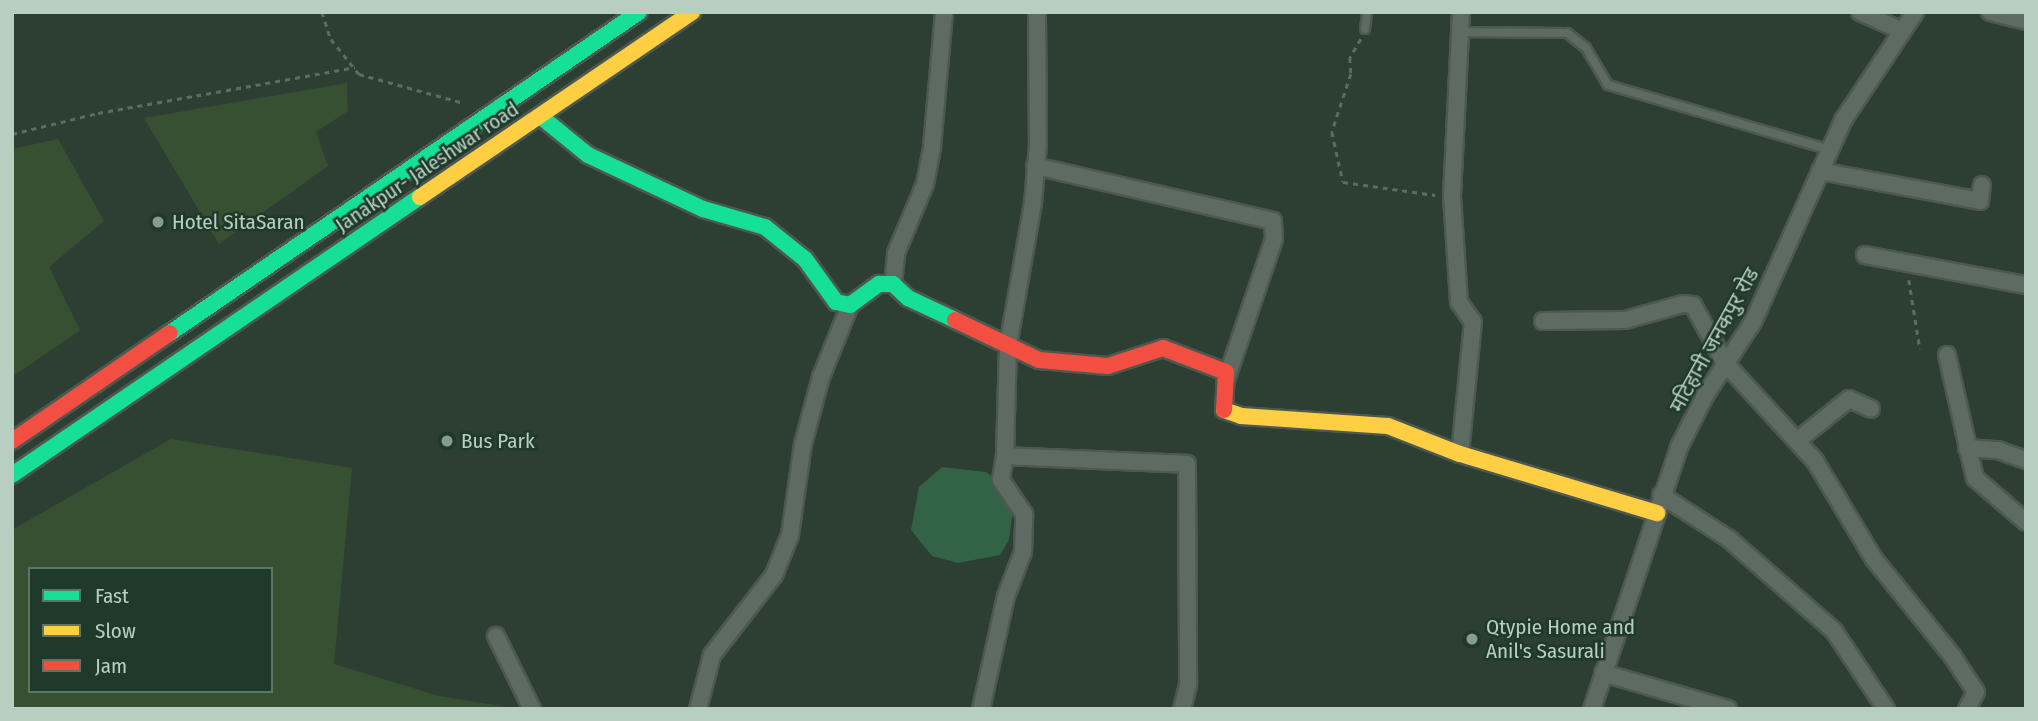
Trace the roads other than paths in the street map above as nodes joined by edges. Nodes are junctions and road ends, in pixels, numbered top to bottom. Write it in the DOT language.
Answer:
graph roads {
  1 [pos="639,12"];
  2 [pos="692,12"];
  3 [pos="944,12"];
  4 [pos="1037,12"];
  5 [pos="1367,12"];
  6 [pos="1461,12"];
  7 [pos="1860,12"];
  8 [pos="1915,12"];
  9 [pos="1990,12"];
  10 [pos="2026,21"];
  11 [pos="1365,29"];
  12 [pos="1900,30"];
  13 [pos="1458,32"];
  14 [pos="540,116"];
  15 [pos="1830,150"];
  16 [pos="1035,166"];
  17 [pos="1820,171"];
  18 [pos="1982,185"];
  19 [pos="1866,255"];
  20 [pos="893,284"];
  21 [pos="2026,285"];
  22 [pos="850,305"];
  23 [pos="1543,321"];
  24 [pos="1008,346"];
  25 [pos="1947,355"];
  26 [pos="1725,363"];
  27 [pos="1871,409"];
  28 [pos="1224,410"];
  29 [pos="12,440"];
  30 [pos="1798,440"];
  31 [pos="1968,448"];
  32 [pos="1460,454"];
  33 [pos="1005,456"];
  34 [pos="2026,460"];
  35 [pos="12,475"];
  36 [pos="1661,495"];
  37 [pos="1657,513"];
  38 [pos="2026,522"];
  39 [pos="496,636"];
  40 [pos="1603,673"];
  41 [pos="532,709"];
  42 [pos="698,709"];
  43 [pos="981,709"];
  44 [pos="1182,709"];
  45 [pos="1592,709"];
  46 [pos="1728,709"];
  47 [pos="1886,709"];
  48 [pos="1967,709"];
  1 -- 29 [label="main road, Janakpur- Jaleshwar road"];
  2 -- 14 [label="main road, Janakpur- Jaleshwar road"];
  3 -- 20 [label="street"];
  4 -- 16 [label="street"];
  5 -- 11 [label="lane"];
  6 -- 13 [label="street"];
  7 -- 12 [label="street"];
  8 -- 12 [label="street, मटिहानी जनकपुर रोड"];
  9 -- 10 [label="street"];
  12 -- 15 [label="street, मटिहानी जनकपुर रोड"];
  13 -- 15 [label="lane"];
  13 -- 32 [label="street"];
  14 -- 22 [label="main road"];
  14 -- 35 [label="main road, Janakpur- Jaleshwar road"];
  15 -- 17 [label="street, मटिहानी जनकपुर रोड"];
  16 -- 24 [label="street"];
  16 -- 28 [label="street"];
  17 -- 18 [label="street"];
  17 -- 26 [label="street, मटिहानी जनकपुर रोड"];
  19 -- 21 [label="street"];
  20 -- 22 [label="main road"];
  20 -- 24 [label="main road"];
  22 -- 42 [label="street"];
  23 -- 26 [label="street"];
  24 -- 28 [label="main road"];
  24 -- 33 [label="street"];
  25 -- 31 [label="street"];
  26 -- 30 [label="street"];
  26 -- 36 [label="street, मटिहानी जनकपुर रोड"];
  27 -- 30 [label="street"];
  28 -- 32 [label="main road"];
  30 -- 48 [label="street"];
  31 -- 34 [label="street"];
  31 -- 38 [label="street"];
  32 -- 37 [label="main road"];
  33 -- 43 [label="street"];
  33 -- 44 [label="street"];
  36 -- 37 [label="street, मटिहानी जनकपुर रोड"];
  36 -- 47 [label="street"];
  37 -- 40 [label="street, मटिहानी जनकपुर रोड"];
  39 -- 41 [label="street"];
  40 -- 45 [label="street, मटिहानी जनकपुर रोड"];
  40 -- 46 [label="street"];
}
